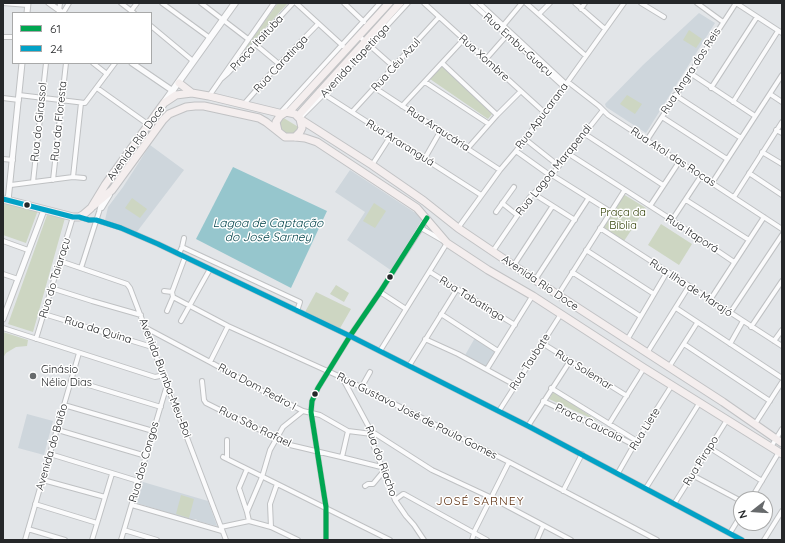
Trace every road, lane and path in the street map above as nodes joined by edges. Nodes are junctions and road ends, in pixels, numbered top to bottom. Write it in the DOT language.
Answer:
graph roads {
  1 [pos="3,3"];
  2 [pos="48,3"];
  3 [pos="60,3"];
  4 [pos="69,3"];
  5 [pos="121,3"];
  6 [pos="137,3"];
  7 [pos="162,3"];
  8 [pos="201,3"];
  9 [pos="235,3"];
  10 [pos="274,3"];
  11 [pos="295,3"];
  12 [pos="344,3"];
  13 [pos="380,3"];
  14 [pos="389,3"];
  15 [pos="400,3"];
  16 [pos="408,3"];
  17 [pos="424,3"];
  18 [pos="472,3"];
  19 [pos="479,3"];
  20 [pos="522,3"];
  21 [pos="526,3"];
  22 [pos="550,3"];
  23 [pos="575,3"];
  24 [pos="585,3"];
  25 [pos="624,3"];
  26 [pos="641,3"];
  27 [pos="697,3"];
  28 [pos="736,3"];
  29 [pos="28,4"];
  30 [pos="581,9"];
  31 [pos="61,12"];
  32 [pos="133,12"];
  33 [pos="539,14"];
  34 [pos="439,17"];
  35 [pos="664,17"];
  36 [pos="757,17"];
  37 [pos="223,20"];
  38 [pos="723,22"];
  39 [pos="366,23"];
  40 [pos="318,24"];
  41 [pos="152,27"];
  42 [pos="502,27"];
  43 [pos="605,30"];
  44 [pos="780,32"];
  45 [pos="509,34"];
  46 [pos="210,38"];
  47 [pos="248,39"];
  48 [pos="464,40"];
  49 [pos="365,41"];
  50 [pos="255,44"];
  51 [pos="344,47"];
  52 [pos="586,56"];
  53 [pos="486,59"];
  54 [pos="193,61"];
  55 [pos="442,63"];
  56 [pos="22,64"];
  57 [pos="46,64"];
  58 [pos="66,64"];
  59 [pos="93,64"];
  60 [pos="114,64"];
  61 [pos="133,64"];
  62 [pos="279,64"];
  63 [pos="394,67"];
  64 [pos="690,73"];
  65 [pos="107,74"];
  66 [pos="782,75"];
  67 [pos="218,80"];
  68 [pos="425,82"];
  69 [pos="179,83"];
  70 [pos="566,85"];
  71 [pos="97,88"];
  72 [pos="375,88"];
  73 [pos="711,88"];
  74 [pos="173,91"];
  75 [pos="520,92"];
  76 [pos="192,93"];
  77 [pos="322,93"];
  78 [pos="770,94"];
  79 [pos="676,95"];
  80 [pos="209,96"];
  81 [pos="3,98"];
  82 [pos="19,98"];
  83 [pos="42,98"];
  84 [pos="62,100"];
  85 [pos="733,102"];
  86 [pos="782,102"];
  87 [pos="83,103"];
  88 [pos="164,103"];
  89 [pos="244,104"];
  90 [pos="402,106"];
  91 [pos="603,110"];
  92 [pos="352,112"];
  93 [pos="284,113"];
  94 [pos="544,113"];
  95 [pos="497,115"];
  96 [pos="756,116"];
  97 [pos="662,117"];
  98 [pos="299,118"];
  99 [pos="782,122"];
  100 [pos="489,124"];
  101 [pos="149,125"];
  102 [pos="441,130"];
  103 [pos="776,130"];
  104 [pos="278,132"];
  105 [pos="585,134"];
  106 [pos="782,134"];
  107 [pos="295,137"];
  108 [pos="390,137"];
  109 [pos="741,138"];
  110 [pos="525,140"];
  111 [pos="647,140"];
  112 [pos="468,148"];
  113 [pos="516,151"];
  114 [pos="762,152"];
  115 [pos="568,154"];
  116 [pos="425,158"];
  117 [pos="3,159"];
  118 [pos="727,159"];
  119 [pos="13,160"];
  120 [pos="679,162"];
  121 [pos="782,164"];
  122 [pos="372,165"];
  123 [pos="559,166"];
  124 [pos="500,170"];
  125 [pos="749,173"];
  126 [pos="551,176"];
  127 [pos="701,176"];
  128 [pos="73,177"];
  129 [pos="84,178"];
  130 [pos="53,180"];
  131 [pos="33,182"];
  132 [pos="712,183"];
  133 [pos="11,185"];
  134 [pos="105,185"];
  135 [pos="663,185"];
  136 [pos="514,188"];
  137 [pos="112,190"];
  138 [pos="624,191"];
  139 [pos="534,194"];
  140 [pos="481,195"];
  141 [pos="782,195"];
  142 [pos="734,196"];
  143 [pos="102,198"];
  144 [pos="588,199"];
  145 [pos="6,200"];
  146 [pos="686,200"];
  147 [pos="502,203"];
  148 [pos="93,206"];
  149 [pos="650,206"];
  150 [pos="552,207"];
  151 [pos="44,210"];
  152 [pos="99,212"];
  153 [pos="496,212"];
  154 [pos="611,212"];
  155 [pos="517,215"];
  156 [pos="76,217"];
  157 [pos="764,217"];
  158 [pos="427,218"];
  159 [pos="96,220"];
  160 [pos="574,220"];
  161 [pos="672,220"];
  162 [pos="421,228"];
  163 [pos="458,228"];
  164 [pos="600,228"];
  165 [pos="782,229"];
  166 [pos="782,235"];
  167 [pos="184,238"];
  168 [pos="749,240"];
  169 [pos="3,241"];
  170 [pos="448,243"];
  171 [pos="182,247"];
  172 [pos="28,250"];
  173 [pos="586,250"];
  174 [pos="493,251"];
  175 [pos="179,254"];
  176 [pos="185,257"];
  177 [pos="60,261"];
  178 [pos="734,262"];
  179 [pos="216,263"];
  180 [pos="514,266"];
  181 [pos="81,268"];
  182 [pos="211,269"];
  183 [pos="430,272"];
  184 [pos="572,272"];
  185 [pos="667,272"];
  186 [pos="3,274"];
  187 [pos="244,276"];
  188 [pos="18,279"];
  189 [pos="535,280"];
  190 [pos="782,280"];
  191 [pos="241,284"];
  192 [pos="689,286"];
  193 [pos="51,288"];
  194 [pos="457,289"];
  195 [pos="164,291"];
  196 [pos="275,291"];
  197 [pos="172,292"];
  198 [pos="380,292"];
  199 [pos="654,294"];
  200 [pos="534,295"];
  201 [pos="558,295"];
  202 [pos="173,297"];
  203 [pos="271,299"];
  204 [pos="710,300"];
  205 [pos="189,306"];
  206 [pos="5,307"];
  207 [pos="676,308"];
  208 [pos="406,309"];
  209 [pos="167,311"];
  210 [pos="297,311"];
  211 [pos="730,313"];
  212 [pos="44,314"];
  213 [pos="441,314"];
  214 [pos="561,314"];
  215 [pos="140,316"];
  216 [pos="640,316"];
  217 [pos="3,319"];
  218 [pos="181,321"];
  219 [pos="597,321"];
  220 [pos="743,321"];
  221 [pos="698,323"];
  222 [pos="515,325"];
  223 [pos="228,326"];
  224 [pos="751,327"];
  225 [pos="3,328"];
  226 [pos="146,328"];
  227 [pos="782,330"];
  228 [pos="350,336"];
  229 [pos="36,339"];
  230 [pos="425,339"];
  231 [pos="627,340"];
  232 [pos="774,341"];
  233 [pos="542,343"];
  234 [pos="684,344"];
  235 [pos="730,344"];
  236 [pos="782,346"];
  237 [pos="152,347"];
  238 [pos="380,351"];
  239 [pos="498,351"];
  240 [pos="79,353"];
  241 [pos="647,353"];
  242 [pos="570,361"];
  243 [pos="210,362"];
  244 [pos="409,366"];
  245 [pos="669,367"];
  246 [pos="644,368"];
  247 [pos="487,369"];
  248 [pos="328,372"];
  249 [pos="370,372"];
  250 [pos="164,375"];
  251 [pos="343,378"];
  252 [pos="782,378"];
  253 [pos="72,380"];
  254 [pos="202,381"];
  255 [pos="782,382"];
  256 [pos="167,384"];
  257 [pos="515,385"];
  258 [pos="674,386"];
  259 [pos="361,388"];
  260 [pos="551,388"];
  261 [pos="627,396"];
  262 [pos="713,396"];
  263 [pos="543,401"];
  264 [pos="770,401"];
  265 [pos="700,402"];
  266 [pos="64,405"];
  267 [pos="160,407"];
  268 [pos="304,411"];
  269 [pos="498,411"];
  270 [pos="311,412"];
  271 [pos="716,412"];
  272 [pos="728,419"];
  273 [pos="753,422"];
  274 [pos="609,424"];
  275 [pos="528,426"];
  276 [pos="603,429"];
  277 [pos="782,429"];
  278 [pos="58,430"];
  279 [pos="348,431"];
  280 [pos="153,432"];
  281 [pos="372,432"];
  282 [pos="609,432"];
  283 [pos="275,438"];
  284 [pos="227,440"];
  285 [pos="779,440"];
  286 [pos="637,441"];
  287 [pos="634,445"];
  288 [pos="771,447"];
  289 [pos="710,448"];
  290 [pos="316,452"];
  291 [pos="780,453"];
  292 [pos="50,454"];
  293 [pos="582,454"];
  294 [pos="146,456"];
  295 [pos="342,457"];
  296 [pos="509,462"];
  297 [pos="247,469"];
  298 [pos="382,470"];
  299 [pos="618,473"];
  300 [pos="112,474"];
  301 [pos="692,475"];
  302 [pos="262,477"];
  303 [pos="43,480"];
  304 [pos="138,481"];
  305 [pos="762,481"];
  306 [pos="277,484"];
  307 [pos="365,486"];
  308 [pos="646,488"];
  309 [pos="563,491"];
  310 [pos="756,491"];
  311 [pos="105,497"];
  312 [pos="733,497"];
  313 [pos="492,498"];
  314 [pos="395,500"];
  315 [pos="35,504"];
  316 [pos="674,504"];
  317 [pos="132,505"];
  318 [pos="326,507"];
  319 [pos="247,512"];
  320 [pos="782,512"];
  321 [pos="249,521"];
  322 [pos="97,523"];
  323 [pos="543,526"];
  324 [pos="271,527"];
  325 [pos="733,528"];
  326 [pos="28,529"];
  327 [pos="222,529"];
  328 [pos="124,530"];
  329 [pos="730,533"];
  330 [pos="475,534"];
  331 [pos="150,539"];
  332 [pos="25,540"];
  333 [pos="65,540"];
  334 [pos="92,540"];
  335 [pos="121,540"];
  336 [pos="157,540"];
  337 [pos="226,540"];
  338 [pos="298,540"];
  339 [pos="326,540"];
  340 [pos="390,540"];
  341 [pos="424,540"];
  342 [pos="472,540"];
  343 [pos="487,540"];
  344 [pos="537,540"];
  345 [pos="571,540"];
  346 [pos="657,540"];
  347 [pos="742,540"];
  348 [pos="764,540"];
  1 -- 29 [label="street"];
  2 -- 31 [label="street"];
  3 -- 31 [label="street"];
  4 -- 31 [label="street"];
  5 -- 32 [label="street"];
  6 -- 32 [label="street"];
  7 -- 46 [label="street"];
  8 -- 37 [label="street"];
  9 -- 37 [label="main road"];
  10 -- 47 [label="street"];
  11 -- 40 [label="street"];
  11 -- 50 [label="street, Praça Itaituba"];
  12 -- 39 [label="street"];
  13 -- 39 [label="street, Avenida Itapetinga"];
  14 -- 39 [label="main road, Avenida Itapetinga"];
  15 -- 49 [label="main road, Avenida Itapetinga"];
  16 -- 49 [label="street, Avenida Itapetinga"];
  17 -- 34 [label="street, Rua Xombre"];
  18 -- 42 [label="street, Rua Embu-Guaçu"];
  19 -- 42 [label="street, Rua Embu-Guaçu"];
  20 -- 42 [label="street"];
  21 -- 33 [label="street"];
  22 -- 33 [label="street"];
  23 -- 30 [label="street"];
  24 -- 30 [label="street"];
  25 -- 43 [label="street, Rua Apucarana"];
  26 -- 35 [label="street"];
  27 -- 38 [label="street"];
  28 -- 36 [label="street"];
  28 -- 38 [label="street, Rua Angra dos Reis"];
  30 -- 43 [label="street"];
  33 -- 52 [label="street"];
  34 -- 48 [label="street, Rua Xombre"];
  34 -- 63 [label="street, Rua Céu Azul"];
  36 -- 44 [label="street"];
  36 -- 73 [label="street"];
  37 -- 46 [label="main road"];
  37 -- 47 [label="street"];
  38 -- 64 [label="street, Rua Angra dos Reis"];
  39 -- 49 [label="main road, Avenida Itapetinga"];
  39 -- 51 [label="street, Avenida Itapetinga"];
  40 -- 51 [label="street"];
  40 -- 62 [label="street, Rua Caratinga"];
  41 -- 54 [label="street"];
  42 -- 45 [label="street, Rua Embu-Guaçu"];
  43 -- 52 [label="street, Rua Apucarana"];
  44 -- 85 [label="street"];
  45 -- 53 [label="street"];
  45 -- 70 [label="street, Rua Embu-Guaçu"];
  46 -- 54 [label="main road"];
  47 -- 67 [label="street"];
  48 -- 53 [label="street, Rua Xombre"];
  48 -- 55 [label="street"];
  49 -- 51 [label="main road, Avenida Itapetinga"];
  49 -- 63 [label="street"];
  49 -- 77 [label="main road, Avenida Itapetinga"];
  50 -- 62 [label="street"];
  50 -- 67 [label="street, Praça Itaituba"];
  51 -- 93 [label="main road, Avenida Itapetinga"];
  52 -- 70 [label="street, Rua Apucarana"];
  53 -- 75 [label="street, Rua Xombre"];
  54 -- 69 [label="main road"];
  55 -- 68 [label="street"];
  55 -- 95 [label="street"];
  56 -- 82 [label="street"];
  57 -- 83 [label="street, Rua do Girassol"];
  58 -- 84 [label="street, Rua da Floresta"];
  59 -- 65 [label="street"];
  60 -- 65 [label="street"];
  61 -- 74 [label="street"];
  62 -- 89 [label="street, Rua Caratinga"];
  63 -- 72 [label="street, Rua Céu Azul"];
  64 -- 73 [label="street"];
  64 -- 79 [label="street, Rua Angra dos Reis"];
  65 -- 71 [label="street"];
  66 -- 78 [label="street"];
  67 -- 80 [label="street"];
  68 -- 90 [label="street"];
  68 -- 100 [label="street"];
  69 -- 74 [label="main road"];
  69 -- 76 [label="main road"];
  70 -- 91 [label="street, Rua Atol das Rocas"];
  70 -- 94 [label="street, Rua Apucarana"];
  71 -- 87 [label="street"];
  71 -- 101 [label="street"];
  72 -- 90 [label="street, Rua Araucária"];
  72 -- 92 [label="street, Rua Céu Azul"];
  73 -- 85 [label="street"];
  74 -- 88 [label="main road"];
  75 -- 94 [label="street, Rua Xombre"];
  75 -- 95 [label="street"];
  76 -- 80 [label="main road, Avenida Rio Doce"];
  76 -- 88 [label="main road, Avenida Rio Doce"];
  77 -- 92 [label="street, Rua Araranguá"];
  77 -- 98 [label="main road, Avenida Itapetinga"];
  78 -- 86 [label="street"];
  78 -- 96 [label="street"];
  79 -- 97 [label="street, Rua Angra dos Reis"];
  79 -- 109 [label="street"];
  80 -- 89 [label="main road, Avenida Rio Doce"];
  81 -- 82 [label="street"];
  82 -- 83 [label="street"];
  82 -- 119 [label="street"];
  83 -- 84 [label="street"];
  83 -- 131 [label="street, Rua do Girassol"];
  84 -- 87 [label="street"];
  84 -- 130 [label="street, Rua da Floresta"];
  85 -- 96 [label="street"];
  87 -- 128 [label="street"];
  88 -- 101 [label="main road, Avenida Rio Doce"];
  89 -- 93 [label="main road, Avenida Rio Doce"];
  90 -- 102 [label="street, Rua Araucária"];
  91 -- 105 [label="street, Rua Lagoa Marapendi"];
  91 -- 111 [label="street, Rua Atol das Rocas"];
  92 -- 108 [label="street, Rua Araranguá"];
  93 -- 98 [label="main road, Avenida Rio Doce"];
  93 -- 104 [label="main road"];
  94 -- 110 [label="street, Rua Apucarana"];
  95 -- 100 [label="street"];
  96 -- 109 [label="street"];
  97 -- 111 [label="street, Rua Angra dos Reis"];
  97 -- 118 [label="street"];
  98 -- 107 [label="main road"];
  98 -- 122 [label="main road, Avenida Rio Doce"];
  99 -- 103 [label="street"];
  100 -- 112 [label="street"];
  101 -- 134 [label="main road, Avenida Rio Doce"];
  102 -- 112 [label="street, Rua Araucária"];
  102 -- 116 [label="street"];
  103 -- 106 [label="street"];
  103 -- 114 [label="street"];
  104 -- 107 [label="main road, Avenida Rio Doce"];
  104 -- 137 [label="main road, Avenida Rio Doce"];
  105 -- 115 [label="street, Rua Lagoa Marapendi"];
  105 -- 135 [label="street"];
  107 -- 158 [label="main road, Avenida Rio Doce"];
  108 -- 116 [label="street, Rua Araranguá"];
  108 -- 122 [label="street"];
  109 -- 118 [label="street"];
  110 -- 113 [label="street, Rua Apucarana"];
  110 -- 123 [label="street"];
  111 -- 120 [label="street, Rua Atol das Rocas"];
  112 -- 124 [label="street, Rua Araucária"];
  113 -- 124 [label="street, Rua Apucarana"];
  113 -- 126 [label="street"];
  114 -- 121 [label="street"];
  114 -- 125 [label="street"];
  115 -- 123 [label="street, Rua Lagoa Marapendi"];
  115 -- 138 [label="street, Rua Itaporá"];
  116 -- 140 [label="street, Rua Araranguá"];
  117 -- 119 [label="street"];
  118 -- 132 [label="street"];
  119 -- 133 [label="street"];
  120 -- 127 [label="street, Rua Atol das Rocas"];
  120 -- 135 [label="street"];
  122 -- 163 [label="main road, Avenida Rio Doce"];
  123 -- 126 [label="street, Rua Lagoa Marapendi"];
  124 -- 140 [label="street, Rua Apucarana"];
  125 -- 141 [label="street"];
  125 -- 142 [label="street"];
  126 -- 139 [label="street, Rua Lagoa Marapendi"];
  126 -- 144 [label="street"];
  127 -- 132 [label="street, Rua Atol das Rocas"];
  127 -- 146 [label="street"];
  128 -- 129 [label="street"];
  128 -- 130 [label="street"];
  130 -- 131 [label="street"];
  131 -- 133 [label="street"];
  132 -- 142 [label="street, Rua Atol das Rocas"];
  133 -- 145 [label="street"];
  134 -- 143 [label="street, Avenida Rio Doce"];
  134 -- 148 [label="main road, Avenida Rio Doce"];
  135 -- 149 [label="street"];
  136 -- 147 [label="street"];
  137 -- 143 [label="main road, Avenida Rio Doce"];
  137 -- 152 [label="street, Avenida Rio Doce"];
  138 -- 149 [label="street, Rua Itaporá"];
  138 -- 154 [label="street"];
  139 -- 150 [label="street"];
  139 -- 155 [label="street, Rua Lagoa Marapendi"];
  140 -- 163 [label="street, Rua Apucarana"];
  142 -- 157 [label="street, Rua Atol das Rocas"];
  143 -- 148 [label="main road, Avenida Rio Doce"];
  143 -- 152 [label="street, Avenida Rio Doce"];
  144 -- 154 [label="street"];
  144 -- 160 [label="street"];
  145 -- 151 [label="main road"];
  146 -- 161 [label="street"];
  146 -- 168 [label="street"];
  147 -- 153 [label="street"];
  147 -- 155 [label="street"];
  148 -- 156 [label="main road, Avenida Rio Doce"];
  149 -- 161 [label="street, Rua Itaporá"];
  150 -- 160 [label="street"];
  150 -- 180 [label="street"];
  151 -- 156 [label="main road"];
  151 -- 172 [label="street"];
  152 -- 159 [label="street, Avenida Rio Doce"];
  154 -- 164 [label="street"];
  155 -- 174 [label="street, Rua Lagoa Marapendi"];
  156 -- 159 [label="street"];
  156 -- 177 [label="street, Rua do Taiaraçu"];
  157 -- 165 [label="street, Rua Atol das Rocas"];
  157 -- 168 [label="street"];
  158 -- 162 [label="street"];
  158 -- 170 [label="main road, Avenida Rio Doce"];
  159 -- 175 [label="street"];
  159 -- 181 [label="street, Avenida Rio Doce"];
  160 -- 189 [label="street"];
  161 -- 178 [label="street, Rua Itaporá"];
  162 -- 170 [label="street, Avenida Rio Doce"];
  162 -- 198 [label="street"];
  163 -- 174 [label="main road, Avenida Rio Doce"];
  164 -- 173 [label="street"];
  164 -- 185 [label="street, Rua Ilha de Marajó"];
  166 -- 211 [label="street"];
  167 -- 171 [label="street"];
  168 -- 178 [label="street"];
  169 -- 172 [label="street"];
  170 -- 183 [label="street"];
  170 -- 200 [label="main road, Avenida Rio Doce"];
  171 -- 175 [label="street"];
  171 -- 179 [label="street"];
  172 -- 188 [label="street"];
  173 -- 184 [label="street"];
  173 -- 199 [label="street"];
  174 -- 180 [label="main road, Avenida Rio Doce"];
  175 -- 176 [label="street"];
  176 -- 182 [label="street"];
  176 -- 197 [label="street"];
  177 -- 181 [label="street, Avenida Bumba-Meu-Boi"];
  177 -- 193 [label="street, Rua do Taiaraçu"];
  178 -- 204 [label="street"];
  179 -- 182 [label="street"];
  179 -- 187 [label="street"];
  180 -- 189 [label="main road, Avenida Rio Doce"];
  181 -- 215 [label="street, Avenida Bumba-Meu-Boi"];
  182 -- 191 [label="street"];
  182 -- 205 [label="street"];
  183 -- 194 [label="street, Rua Tabatinga"];
  183 -- 208 [label="street"];
  184 -- 201 [label="street"];
  184 -- 216 [label="street"];
  185 -- 192 [label="street, Rua Ilha de Marajó"];
  185 -- 199 [label="street"];
  186 -- 188 [label="street"];
  187 -- 191 [label="street"];
  187 -- 196 [label="street"];
  188 -- 206 [label="street"];
  189 -- 201 [label="main road, Avenida Rio Doce"];
  190 -- 224 [label="street"];
  191 -- 203 [label="street"];
  192 -- 204 [label="street, Rua Ilha de Marajó"];
  192 -- 207 [label="street"];
  193 -- 212 [label="street, Rua do Taiaraçu"];
  193 -- 215 [label="street"];
  194 -- 213 [label="street"];
  194 -- 222 [label="street, Rua Tabatinga"];
  195 -- 197 [label="street"];
  196 -- 203 [label="street"];
  196 -- 210 [label="street"];
  197 -- 202 [label="street"];
  198 -- 208 [label="street"];
  198 -- 228 [label="street"];
  199 -- 216 [label="street"];
  200 -- 201 [label="main road"];
  200 -- 214 [label="main road, Avenida Rio Doce"];
  200 -- 222 [label="street"];
  201 -- 219 [label="main road, Avenida Rio Doce"];
  202 -- 205 [label="street, Rua Gustavo José de Paula Gomes"];
  202 -- 209 [label="street"];
  203 -- 210 [label="street"];
  204 -- 211 [label="street, Rua Ilha de Marajó"];
  205 -- 218 [label="street"];
  205 -- 223 [label="street, Rua Gustavo José de Paula Gomes"];
  206 -- 217 [label="street"];
  207 -- 221 [label="street"];
  207 -- 241 [label="street"];
  208 -- 238 [label="street"];
  210 -- 228 [label="street"];
  211 -- 220 [label="street, Rua Ilha de Marajó"];
  212 -- 229 [label="street, Rua do Taiaraçu"];
  212 -- 237 [label="street, Rua da Quina"];
  213 -- 230 [label="street"];
  213 -- 239 [label="street"];
  214 -- 219 [label="main road"];
  214 -- 233 [label="street, Rua Taubate"];
  214 -- 246 [label="main road, Avenida Rio Doce"];
  215 -- 226 [label="street, Avenida Bumba-Meu-Boi"];
  216 -- 231 [label="street"];
  219 -- 231 [label="main road, Avenida Rio Doce"];
  220 -- 224 [label="street, Rua Ilha de Marajó"];
  220 -- 235 [label="street"];
  221 -- 234 [label="street"];
  221 -- 235 [label="street"];
  222 -- 239 [label="street"];
  223 -- 243 [label="street"];
  223 -- 248 [label="street, Rua Gustavo José de Paula Gomes"];
  224 -- 232 [label="street, Rua Ilha de Marajó"];
  225 -- 229 [label="street"];
  226 -- 237 [label="street, Avenida Bumba-Meu-Boi"];
  226 -- 243 [label="street, Rua Dom Pedro I"];
  227 -- 232 [label="street"];
  228 -- 238 [label="street"];
  228 -- 248 [label="street"];
  229 -- 240 [label="street"];
  230 -- 244 [label="street"];
  230 -- 247 [label="street"];
  231 -- 241 [label="main road, Avenida Rio Doce"];
  232 -- 236 [label="street, Rua Ilha de Marajó"];
  233 -- 242 [label="street, Rua Solemar"];
  233 -- 257 [label="street, Rua Taubate"];
  234 -- 245 [label="street"];
  234 -- 264 [label="street"];
  235 -- 252 [label="street"];
  237 -- 250 [label="street, Avenida Bumba-Meu-Boi"];
  238 -- 244 [label="street"];
  239 -- 247 [label="street"];
  240 -- 250 [label="street"];
  240 -- 253 [label="street, Avenida do Baião"];
  241 -- 245 [label="main road, Avenida Rio Doce"];
  242 -- 260 [label="street"];
  242 -- 261 [label="street, Rua Solemar"];
  243 -- 268 [label="street, Rua Dom Pedro I"];
  244 -- 269 [label="street"];
  245 -- 262 [label="main road, Avenida Rio Doce"];
  246 -- 258 [label="main road, Avenida Rio Doce"];
  246 -- 261 [label="street"];
  247 -- 257 [label="street"];
  248 -- 251 [label="street, Rua Gustavo José de Paula Gomes"];
  248 -- 270 [label="street"];
  249 -- 259 [label="street"];
  250 -- 256 [label="street, Avenida Bumba-Meu-Boi"];
  251 -- 259 [label="street, Rua Gustavo José de Paula Gomes"];
  251 -- 281 [label="street, Rua do Riacho"];
  253 -- 266 [label="street, Avenida do Baião"];
  253 -- 267 [label="street"];
  254 -- 283 [label="street, Rua São Rafael"];
  255 -- 264 [label="street"];
  256 -- 267 [label="street, Rua dos Congos"];
  256 -- 327 [label="street, Avenida Bumba-Meu-Boi"];
  257 -- 269 [label="street, Rua Taubate"];
  258 -- 262 [label="main road"];
  258 -- 265 [label="main road, Avenida Rio Doce"];
  258 -- 286 [label="street, Rua Liete"];
  259 -- 296 [label="street, Rua Gustavo José de Paula Gomes"];
  260 -- 263 [label="street"];
  260 -- 274 [label="street, Praça Caucaia"];
  261 -- 274 [label="street"];
  262 -- 273 [label="main road, Avenida Rio Doce"];
  263 -- 275 [label="street"];
  263 -- 276 [label="street, Praça Caucaia"];
  264 -- 273 [label="street"];
  265 -- 271 [label="main road, Avenida Rio Doce"];
  265 -- 308 [label="street"];
  266 -- 278 [label="street, Avenida do Baião"];
  266 -- 280 [label="street"];
  267 -- 280 [label="street, Rua dos Congos"];
  268 -- 270 [label="street, Rua Dom Pedro I"];
  268 -- 283 [label="street"];
  269 -- 275 [label="street"];
  270 -- 279 [label="street, Rua Dom Pedro I"];
  270 -- 290 [label="street"];
  271 -- 272 [label="main road, Avenida Rio Doce"];
  271 -- 273 [label="main road"];
  272 -- 288 [label="main road, Avenida Rio Doce"];
  272 -- 289 [label="street, Rua Pirapo"];
  273 -- 285 [label="main road, Avenida Rio Doce"];
  274 -- 276 [label="street"];
  274 -- 282 [label="street"];
  274 -- 286 [label="street, Praça Caucaia"];
  275 -- 293 [label="street"];
  276 -- 282 [label="street, Praça Caucaia"];
  277 -- 285 [label="street"];
  278 -- 292 [label="street, Avenida do Baião"];
  278 -- 294 [label="street"];
  279 -- 281 [label="street, Rua Dom Pedro I"];
  279 -- 295 [label="street"];
  280 -- 294 [label="street, Rua dos Congos"];
  281 -- 298 [label="street, Rua do Riacho"];
  281 -- 313 [label="street, Rua Dom Pedro I"];
  282 -- 287 [label="street, Praça Caucaia"];
  283 -- 290 [label="street, Rua São Rafael"];
  283 -- 302 [label="street"];
  284 -- 297 [label="street"];
  285 -- 288 [label="street"];
  286 -- 287 [label="street, Rua Liete"];
  287 -- 299 [label="street, Rua Liete"];
  288 -- 291 [label="main road, Avenida Rio Doce"];
  289 -- 301 [label="street, Rua Pirapo"];
  289 -- 305 [label="street"];
  290 -- 295 [label="street, Rua São Rafael"];
  290 -- 318 [label="street"];
  291 -- 305 [label="street"];
  292 -- 300 [label="street"];
  292 -- 303 [label="street, Avenida do Baião"];
  293 -- 299 [label="street"];
  293 -- 309 [label="street"];
  294 -- 304 [label="street, Rua dos Congos"];
  295 -- 298 [label="street, Rua São Rafael"];
  296 -- 309 [label="street, Rua Gustavo José de Paula Gomes"];
  296 -- 313 [label="street"];
  297 -- 302 [label="street"];
  297 -- 319 [label="street"];
  298 -- 307 [label="street"];
  298 -- 314 [label="street, Rua do Riacho"];
  299 -- 308 [label="street"];
  300 -- 304 [label="street"];
  300 -- 311 [label="street"];
  301 -- 312 [label="street"];
  301 -- 316 [label="street, Rua Pirapo"];
  302 -- 306 [label="street"];
  302 -- 319 [label="street"];
  303 -- 311 [label="street"];
  303 -- 315 [label="street, Avenida do Baião"];
  304 -- 317 [label="street, Rua dos Congos"];
  305 -- 310 [label="street"];
  306 -- 318 [label="street"];
  306 -- 324 [label="street"];
  308 -- 316 [label="street"];
  309 -- 346 [label="street, Rua Gustavo José de Paula Gomes"];
  311 -- 322 [label="street"];
  313 -- 323 [label="street, Rua Dom Pedro I"];
  313 -- 330 [label="street"];
  314 -- 330 [label="street"];
  314 -- 341 [label="street, Rua do Riacho"];
  315 -- 322 [label="street"];
  315 -- 326 [label="street, Avenida do Baião"];
  316 -- 329 [label="street"];
  317 -- 327 [label="street"];
  317 -- 328 [label="street, Rua dos Congos"];
  318 -- 339 [label="street"];
  318 -- 340 [label="street"];
  319 -- 321 [label="street"];
  320 -- 348 [label="street"];
  321 -- 324 [label="street"];
  321 -- 327 [label="street"];
  322 -- 334 [label="street"];
  323 -- 344 [label="street"];
  323 -- 345 [label="street, Rua Dom Pedro I"];
  324 -- 338 [label="street"];
  325 -- 329 [label="street"];
  326 -- 332 [label="street, Avenida do Baião"];
  326 -- 333 [label="street"];
  327 -- 337 [label="street, Avenida Bumba-Meu-Boi"];
  328 -- 331 [label="street"];
  328 -- 335 [label="street, Rua dos Congos"];
  329 -- 347 [label="street"];
  330 -- 342 [label="street"];
  330 -- 343 [label="street"];
  331 -- 336 [label="street"];
}
